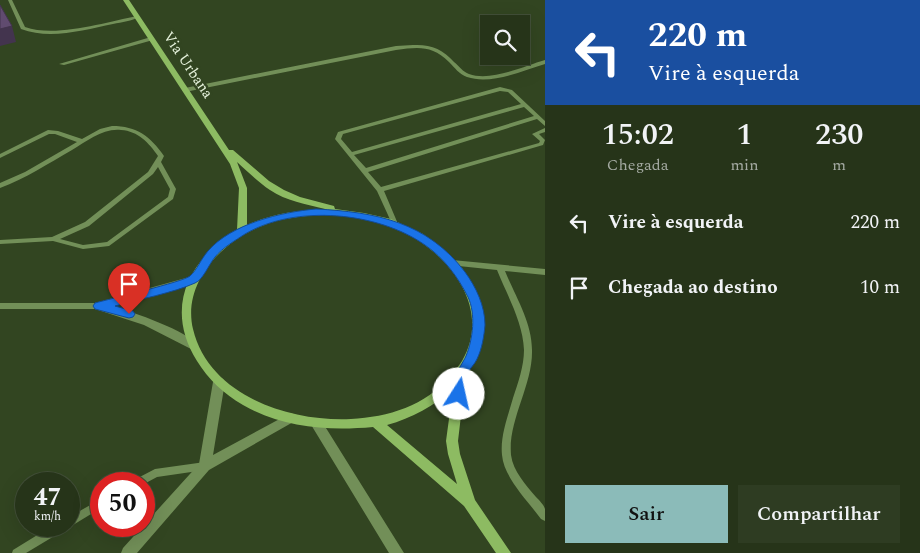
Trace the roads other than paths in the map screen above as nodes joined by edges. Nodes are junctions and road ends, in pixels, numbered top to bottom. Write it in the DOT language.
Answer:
graph roads {
  1 [pos="10,0"];
  2 [pos="126,0"];
  3 [pos="137,16"];
  4 [pos="151,39"];
  5 [pos="545,62"];
  6 [pos="62,64"];
  7 [pos="185,90"];
  8 [pos="524,104"];
  9 [pos="538,118"];
  10 [pos="545,124"];
  11 [pos="545,130"];
  12 [pos="81,141"];
  13 [pos="223,148"];
  14 [pos="350,154"];
  15 [pos="0,156"];
  16 [pos="158,162"];
  17 [pos="364,171"];
  18 [pos="0,186"];
  19 [pos="380,190"];
  20 [pos="356,214"];
  21 [pos="395,224"];
  22 [pos="242,231"];
  23 [pos="53,238"];
  24 [pos="0,242"];
  25 [pos="452,263"];
  26 [pos="500,267"];
  27 [pos="545,272"];
  28 [pos="193,280"];
  29 [pos="0,306"];
  30 [pos="99,306"];
  31 [pos="193,346"];
  32 [pos="461,374"];
  33 [pos="219,382"];
  34 [pos="291,418"];
  35 [pos="375,422"];
  36 [pos="317,424"];
  37 [pos="205,466"];
  38 [pos="155,473"];
  39 [pos="469,502"];
  40 [pos="545,516"];
  41 [pos="44,537"];
  42 [pos="17,553"];
  43 [pos="128,553"];
  44 [pos="397,553"];
  45 [pos="504,553"];
  1 -- 3 [label="lane"];
  2 -- 3 [label="main road, Via Urbana"];
  3 -- 4 [label="main road, Via Urbana"];
  4 -- 6 [label="lane"];
  4 -- 7 [label="main road, Via Urbana"];
  5 -- 7 [label="lane"];
  7 -- 13 [label="main road, Via Urbana"];
  8 -- 9 [label="lane"];
  8 -- 14 [label="lane"];
  8 -- 14 [label="lane"];
  9 -- 10 [label="lane"];
  9 -- 17 [label="lane"];
  11 -- 19 [label="lane"];
  12 -- 15 [label="lane"];
  12 -- 16 [label="lane"];
  12 -- 18 [label="lane"];
  13 -- 20 [label="main road, Via Urbana"];
  13 -- 22 [label="main road, Via Urbana"];
  14 -- 17 [label="lane"];
  16 -- 23 [label="lane"];
  16 -- 23 [label="lane"];
  17 -- 19 [label="lane"];
  19 -- 21 [label="lane"];
  20 -- 21 [label="main road"];
  20 -- 22 [label="main road"];
  21 -- 25 [label="main road"];
  22 -- 28 [label="main road"];
  23 -- 24 [label="lane"];
  25 -- 26 [label="lane"];
  25 -- 32 [label="main road"];
  26 -- 27 [label="lane"];
  26 -- 40 [label="lane"];
  28 -- 30 [label="street"];
  28 -- 31 [label="main road"];
  29 -- 30 [label="lane"];
  30 -- 31 [label="street"];
  31 -- 33 [label="main road"];
  32 -- 35 [label="main road"];
  32 -- 39 [label="main road"];
  33 -- 34 [label="main road"];
  33 -- 37 [label="street"];
  34 -- 36 [label="main road"];
  34 -- 37 [label="street"];
  35 -- 36 [label="main road"];
  35 -- 39 [label="main road"];
  36 -- 44 [label="street"];
  37 -- 38 [label="lane"];
  37 -- 43 [label="street"];
  39 -- 45 [label="main road"];
  41 -- 42 [label="lane"];
}
